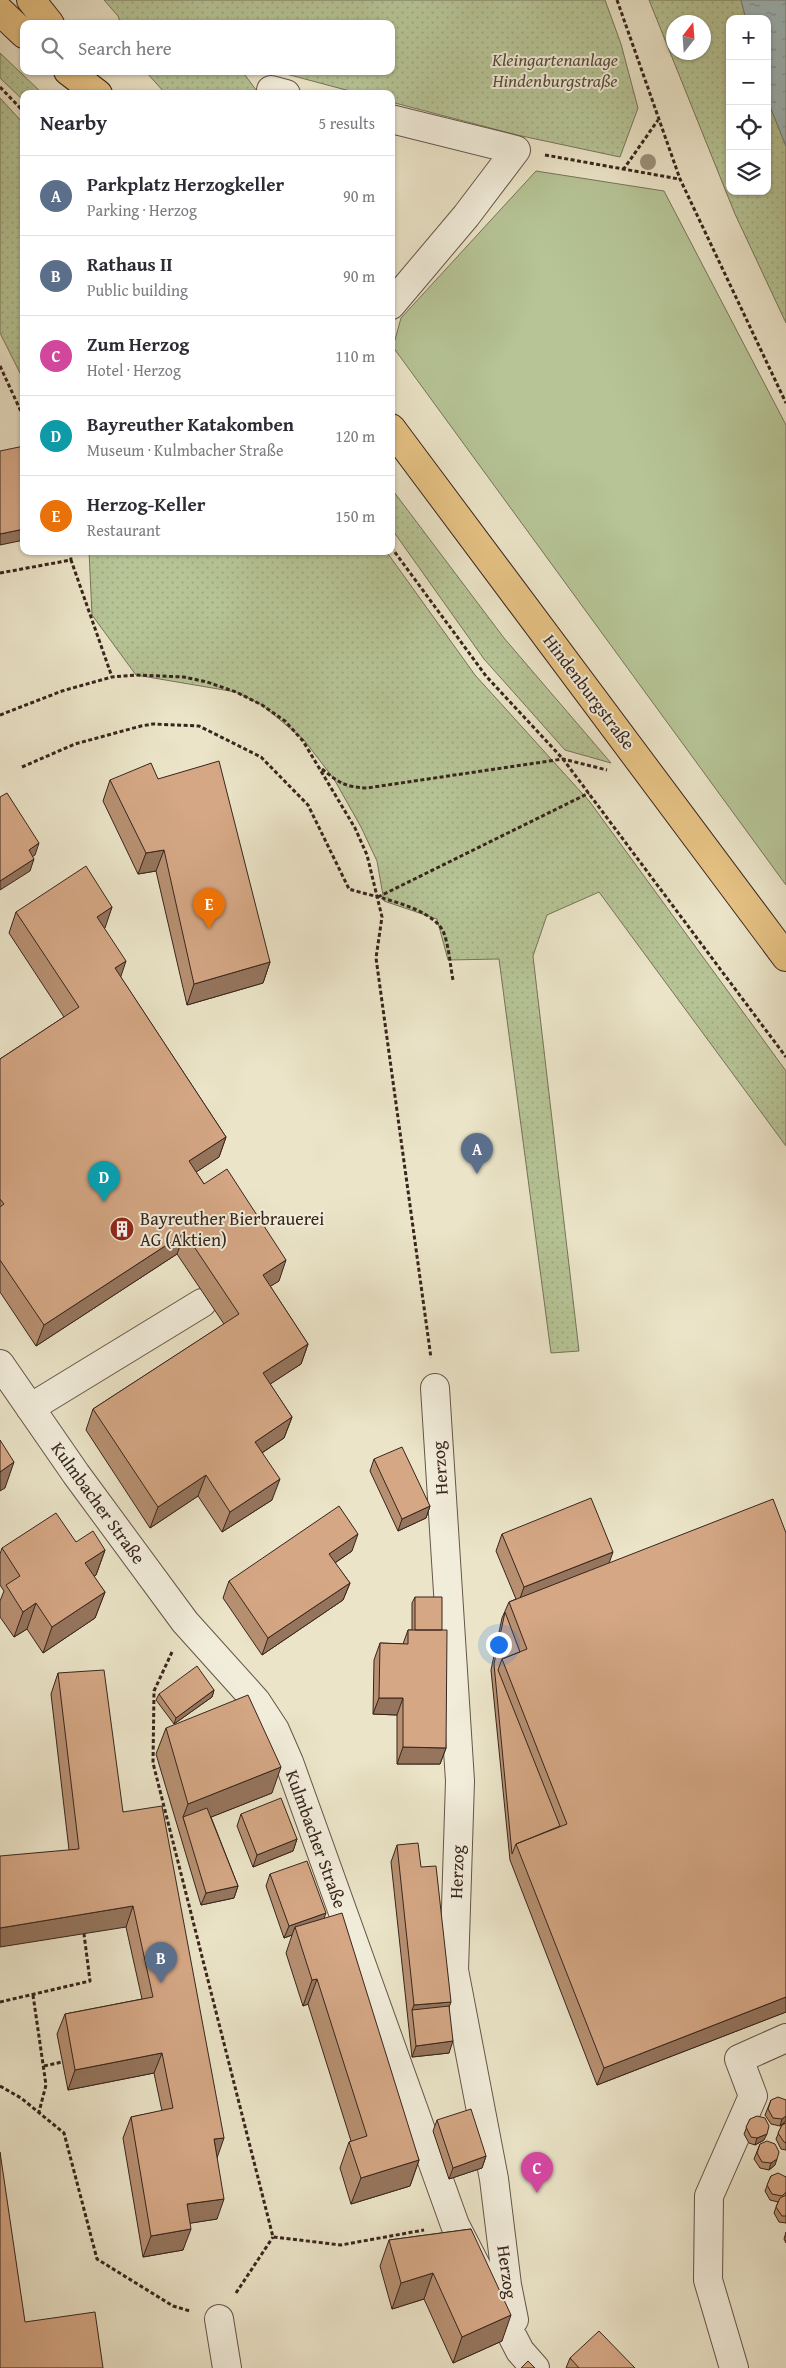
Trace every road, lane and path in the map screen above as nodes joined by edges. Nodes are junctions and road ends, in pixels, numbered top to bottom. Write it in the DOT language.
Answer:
graph roads {
  1 [pos="31,0"];
  2 [pos="617,0"];
  3 [pos="0,11"];
  4 [pos="47,20"];
  5 [pos="20,30"];
  6 [pos="73,75"];
  7 [pos="86,75"];
  8 [pos="0,87"];
  9 [pos="93,90"];
  10 [pos="96,90"];
  11 [pos="20,108"];
  12 [pos="395,120"];
  13 [pos="658,120"];
  14 [pos="516,150"];
  15 [pos="624,170"];
  16 [pos="680,179"];
  17 [pos="395,300"];
  18 [pos="0,366"];
  19 [pos="786,403"];
  20 [pos="20,409"];
  21 [pos="395,433"];
  22 [pos="395,552"];
  23 [pos="70,555"];
  24 [pos="70,560"];
  25 [pos="0,573"];
  26 [pos="112,677"];
  27 [pos="0,715"];
  28 [pos="563,759"];
  29 [pos="22,767"];
  30 [pos="320,767"];
  31 [pos="589,793"];
  32 [pos="378,898"];
  33 [pos="786,957"];
  34 [pos="453,980"];
  35 [pos="786,1057"];
  36 [pos="202,1304"];
  37 [pos="0,1364"];
  38 [pos="435,1388"];
  39 [pos="30,1408"];
  40 [pos="185,1622"];
  41 [pos="84,1934"];
  42 [pos="33,1995"];
  43 [pos="0,2002"];
  44 [pos="786,2038"];
  45 [pos="62,2062"];
  46 [pos="44,2066"];
  47 [pos="0,2086"];
  48 [pos="39,2112"];
  49 [pos="455,2224"];
  50 [pos="273,2237"];
  51 [pos="219,2319"];
  52 [pos="528,2360"];
  53 [pos="227,2368"];
  54 [pos="734,2368"];
  1 -- 4 [label="main road"];
  2 -- 13 [label="path"];
  3 -- 5 [label="main road"];
  6 -- 9 [label="main road"];
  7 -- 10 [label="main road"];
  8 -- 11 [label="path"];
  12 -- 14 [label="street"];
  13 -- 15 [label="path"];
  13 -- 16 [label="path"];
  14 -- 15 [label="path"];
  14 -- 17 [label="street"];
  15 -- 16 [label="path"];
  16 -- 19 [label="path"];
  18 -- 20 [label="path"];
  21 -- 33 [label="main road, Hindenburgstraße"];
  22 -- 28 [label="path"];
  23 -- 24 [label="path"];
  24 -- 25 [label="path"];
  24 -- 26 [label="path"];
  26 -- 27 [label="path"];
  26 -- 30 [label="path"];
  28 -- 30 [label="path"];
  28 -- 31 [label="path"];
  29 -- 32 [label="path"];
  30 -- 32 [label="path"];
  31 -- 32 [label="path"];
  31 -- 35 [label="path"];
  32 -- 34 [label="path"];
  32 -- 38 [label="path"];
  36 -- 39 [label="street"];
  37 -- 39 [label="street, Kulmbacher Straße"];
  38 -- 52 [label="street, Herzog"];
  39 -- 40 [label="street, Kulmbacher Straße"];
  40 -- 49 [label="street, Kulmbacher Straße"];
  40 -- 50 [label="path"];
  41 -- 42 [label="path"];
  42 -- 43 [label="path"];
  42 -- 46 [label="path"];
  44 -- 54 [label="street"];
  45 -- 46 [label="path"];
  46 -- 48 [label="path"];
  47 -- 48 [label="path"];
  48 -- 51 [label="path"];
  49 -- 50 [label="path"];
  49 -- 52 [label="street, Kulmbacher Straße"];
  50 -- 51 [label="path"];
  51 -- 53 [label="street"];
}
